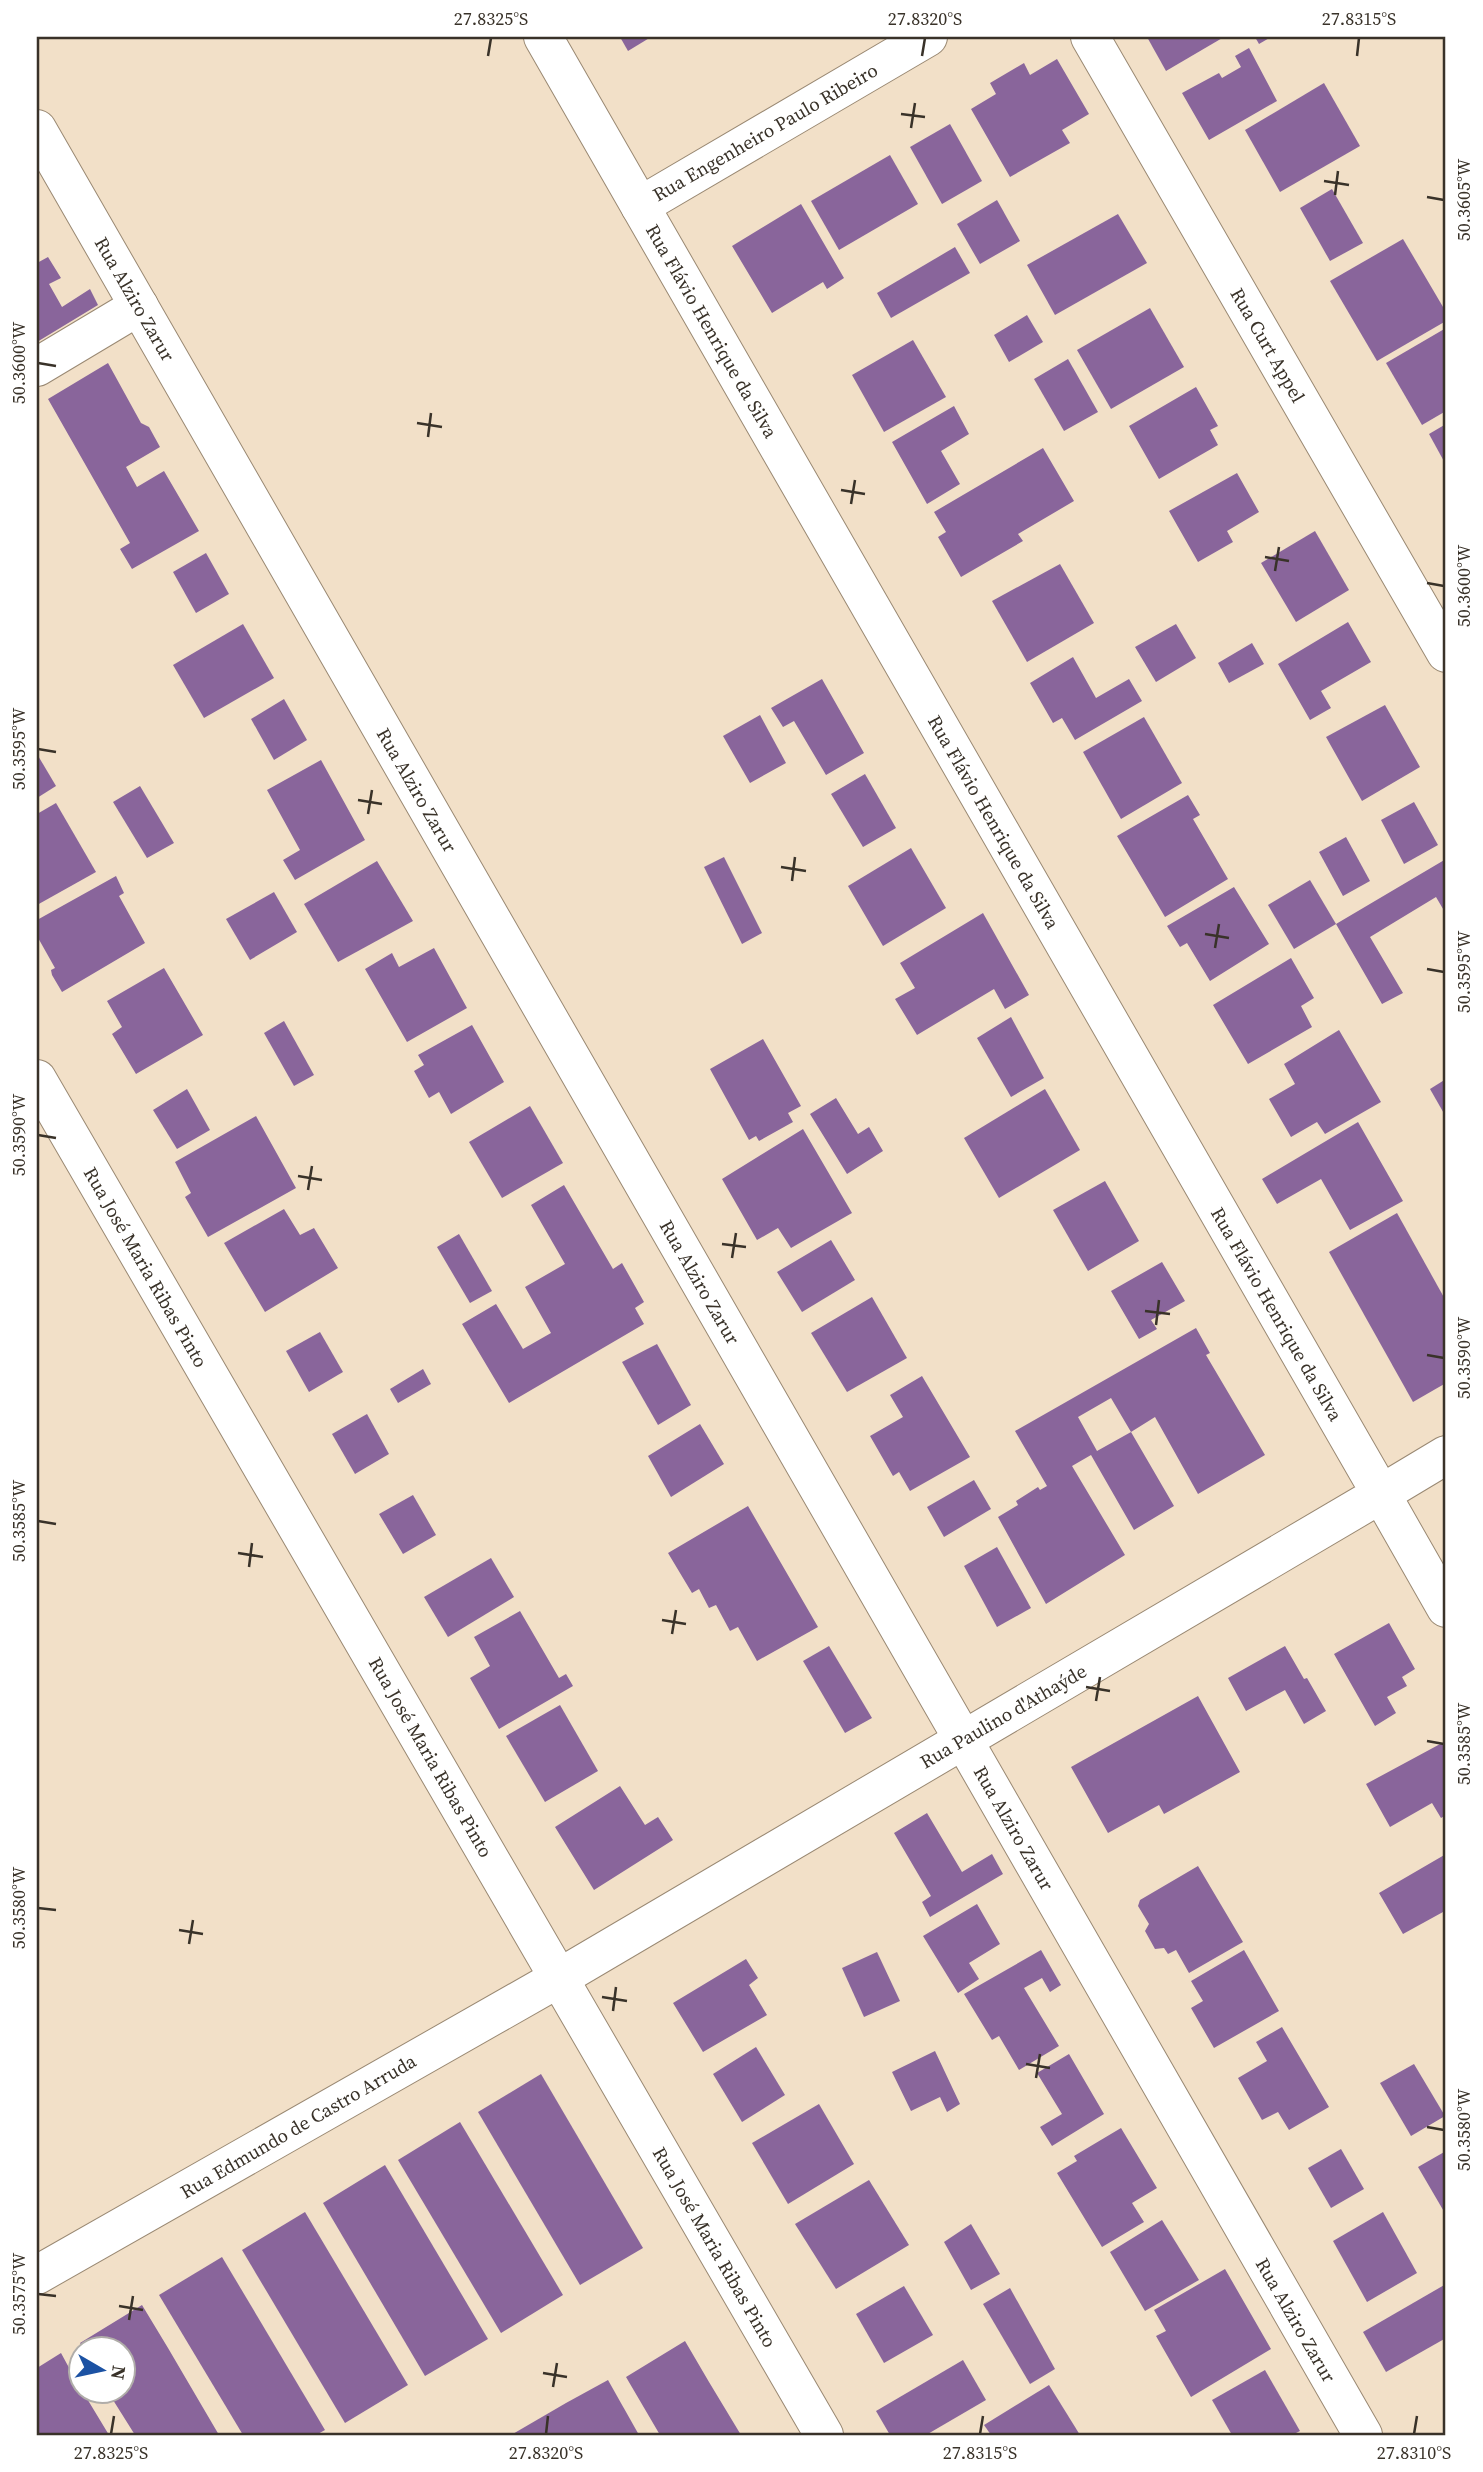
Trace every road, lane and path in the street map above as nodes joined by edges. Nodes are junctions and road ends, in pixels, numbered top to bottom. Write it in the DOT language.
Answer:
graph roads {
  1 [pos="543,37"];
  2 [pos="928,37"];
  3 [pos="1090,37"];
  4 [pos="37,129"];
  5 [pos="640,206"];
  6 [pos="139,306"];
  7 [pos="37,367"];
  8 [pos="1446,653"];
  9 [pos="37,1079"];
  10 [pos="1446,1455"];
  11 [pos="1381,1494"];
  12 [pos="1446,1608"];
  13 [pos="963,1740"];
  14 [pos="559,1978"];
  15 [pos="37,2275"];
  16 [pos="824,2435"];
  17 [pos="1363,2435"];
  1 -- 5 [label="street, Rua Flávio Henrique da Silva"];
  2 -- 5 [label="street, Rua Engenheiro Paulo Ribeiro"];
  3 -- 8 [label="street, Rua Curt Appel"];
  4 -- 6 [label="street, Rua Alziro Zarur"];
  5 -- 11 [label="street, Rua Flávio Henrique da Silva"];
  6 -- 7 [label="street"];
  6 -- 13 [label="street, Rua Alziro Zarur"];
  9 -- 14 [label="street, Rua José Maria Ribas Pinto"];
  10 -- 11 [label="street, Rua Paulino d'Athaýde"];
  11 -- 12 [label="street, Rua Flávio Henrique da Silva"];
  11 -- 13 [label="street, Rua Paulino d'Athaýde"];
  13 -- 14 [label="street, Rua Paulino d'Athaýde"];
  13 -- 17 [label="street, Rua Alziro Zarur"];
  14 -- 15 [label="street, Rua Edmundo de Castro Arruda"];
  14 -- 16 [label="street, Rua José Maria Ribas Pinto"];
}
